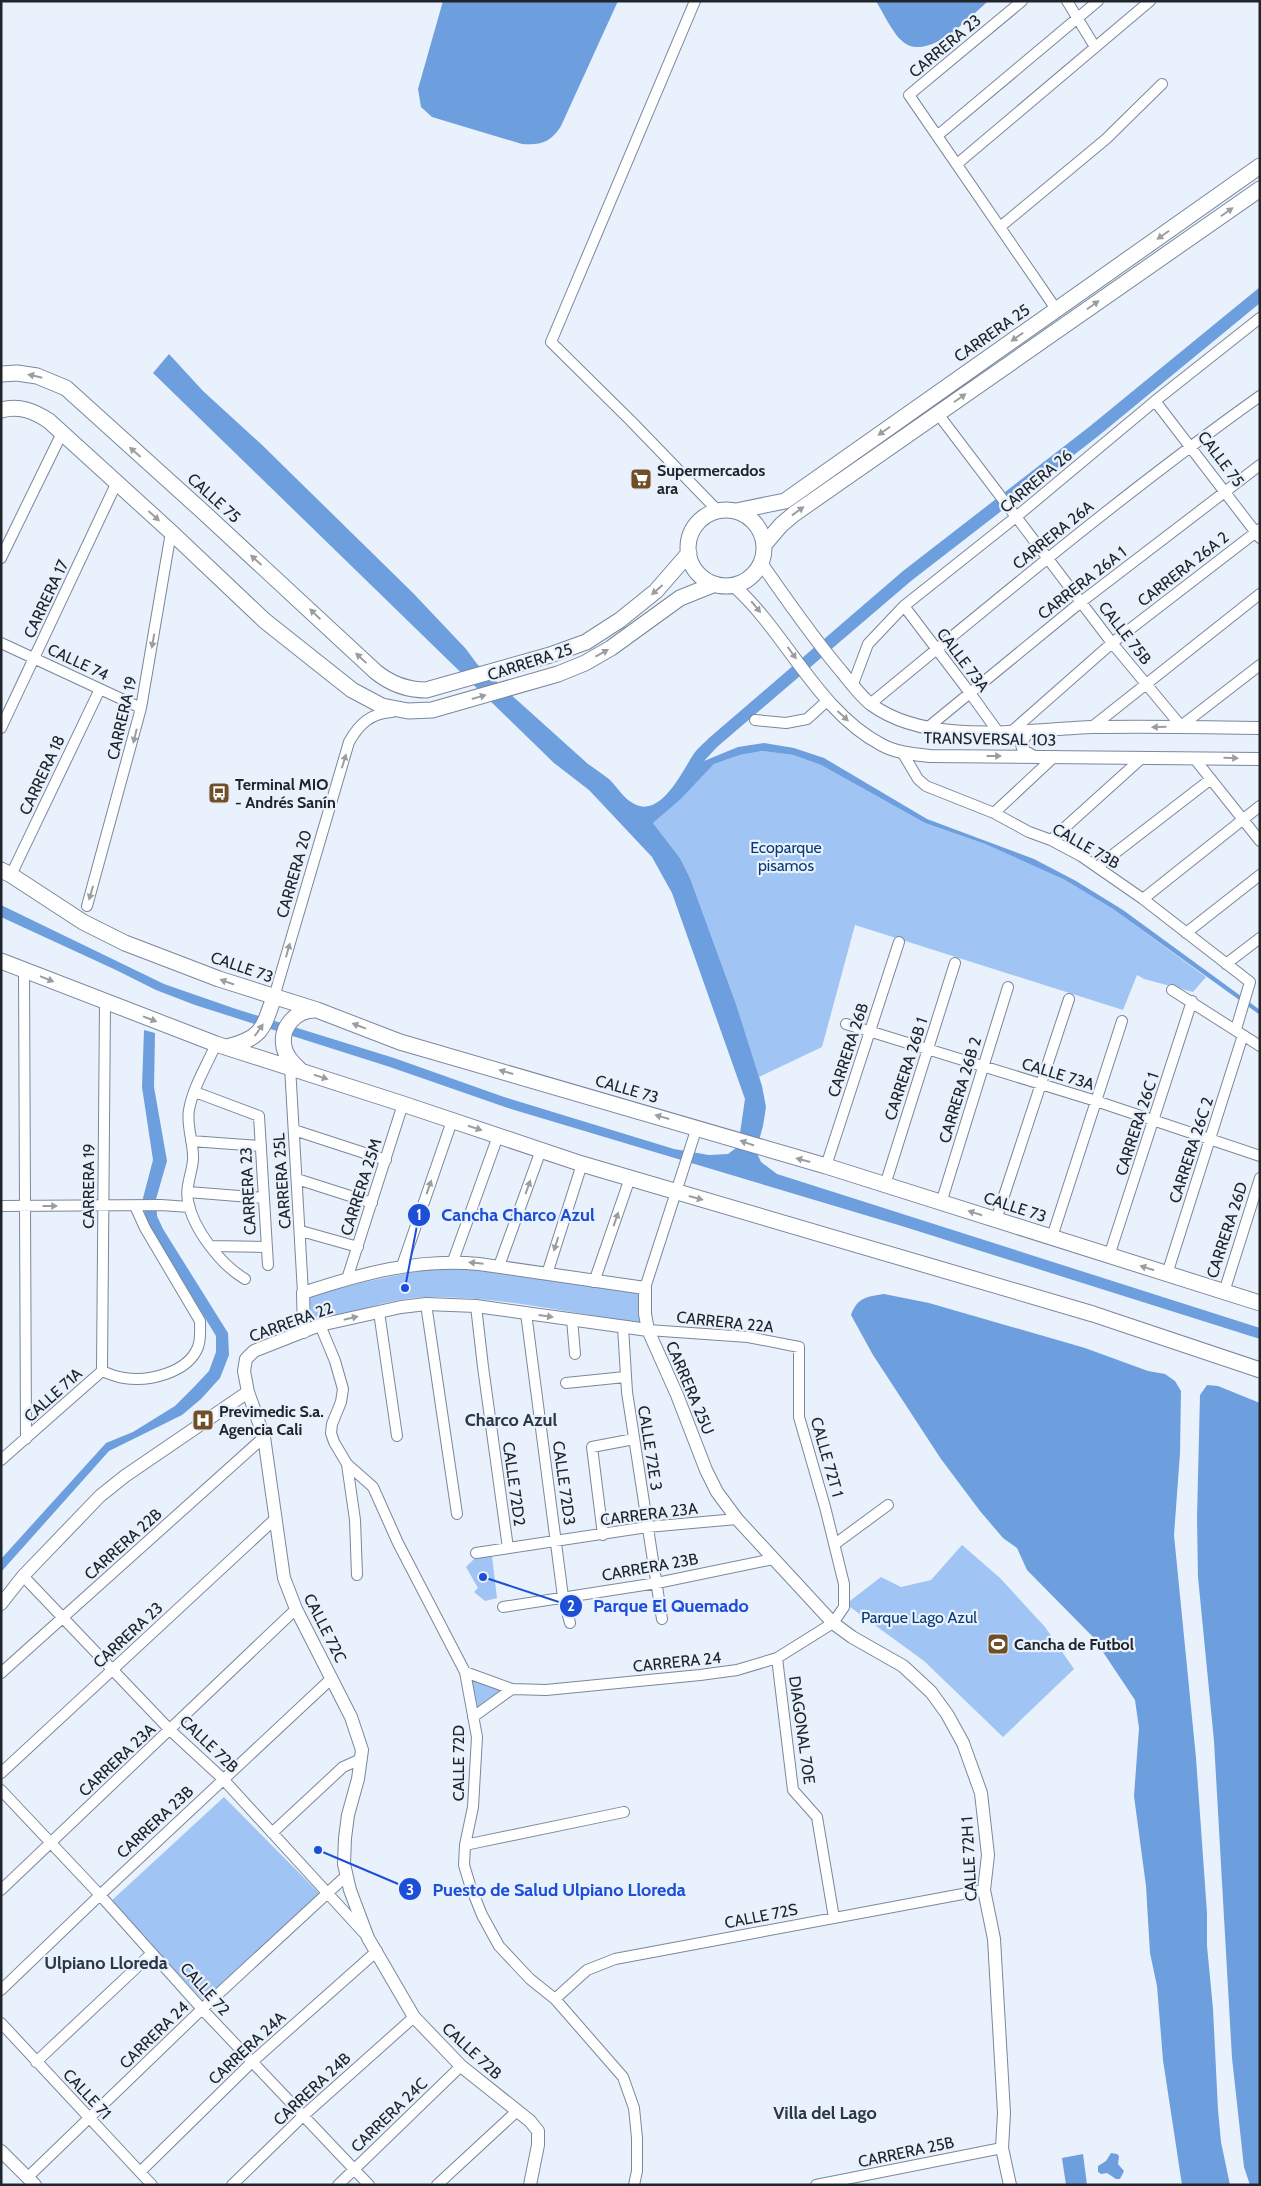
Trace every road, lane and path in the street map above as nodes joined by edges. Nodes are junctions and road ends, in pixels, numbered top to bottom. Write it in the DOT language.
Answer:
graph roads {
  1 [pos="695,1"];
  2 [pos="1022,1"];
  3 [pos="1067,1"];
  4 [pos="1098,1"];
  5 [pos="1150,1"];
  6 [pos="1078,18"];
  7 [pos="1095,47"];
  8 [pos="1162,84"];
  9 [pos="937,136"];
  10 [pos="957,164"];
  11 [pos="1260,166"];
  12 [pos="1260,189"];
  13 [pos="1000,227"];
  14 [pos="1056,309"];
  15 [pos="1260,318"];
  16 [pos="1,374"];
  17 [pos="1260,396"];
  18 [pos="1155,401"];
  19 [pos="4,409"];
  20 [pos="938,414"];
  21 [pos="62,432"];
  22 [pos="1189,446"];
  23 [pos="1260,465"];
  24 [pos="117,482"];
  25 [pos="1225,492"];
  26 [pos="718,511"];
  27 [pos="736,511"];
  28 [pos="1014,515"];
  29 [pos="172,532"];
  30 [pos="1258,533"];
  31 [pos="764,545"];
  32 [pos="689,553"];
  33 [pos="1048,557"];
  34 [pos="1,558"];
  35 [pos="760,563"];
  36 [pos="715,584"];
  37 [pos="733,585"];
  38 [pos="1260,594"];
  39 [pos="1081,602"];
  40 [pos="904,606"];
  41 [pos="1,643"];
  42 [pos="1112,643"];
  43 [pos="937,649"];
  44 [pos="35,659"];
  45 [pos="1260,665"];
  46 [pos="386,680"];
  47 [pos="853,684"];
  48 [pos="1146,686"];
  49 [pos="100,688"];
  50 [pos="970,692"];
  51 [pos="828,700"];
  52 [pos="870,704"];
  53 [pos="141,708"];
  54 [pos="408,711"];
  55 [pos="755,720"];
  56 [pos="1181,726"];
  57 [pos="1092,727"];
  58 [pos="1,728"];
  59 [pos="926,728"];
  60 [pos="1260,728"];
  61 [pos="1032,731"];
  62 [pos="998,732"];
  63 [pos="1011,732"];
  64 [pos="902,752"];
  65 [pos="1032,756"];
  66 [pos="1055,756"];
  67 [pos="1143,757"];
  68 [pos="1194,758"];
  69 [pos="1260,759"];
  70 [pos="1211,779"];
  71 [pos="1260,806"];
  72 [pos="994,813"];
  73 [pos="1243,820"];
  74 [pos="1051,840"];
  75 [pos="1260,841"];
  76 [pos="1097,866"];
  77 [pos="6,872"];
  78 [pos="1260,875"];
  79 [pos="1143,899"];
  80 [pos="87,906"];
  81 [pos="1186,933"];
  82 [pos="1260,938"];
  83 [pos="899,942"];
  84 [pos="1,960"];
  85 [pos="955,963"];
  86 [pos="1226,964"];
  87 [pos="24,970"];
  88 [pos="1250,982"];
  89 [pos="1008,987"];
  90 [pos="1172,990"];
  91 [pos="274,997"];
  92 [pos="1069,999"];
  93 [pos="1192,1001"];
  94 [pos="105,1002"];
  95 [pos="317,1010"];
  96 [pos="1122,1021"];
  97 [pos="846,1024"];
  98 [pos="871,1031"];
  99 [pos="1240,1032"];
  100 [pos="222,1045"];
  101 [pos="1260,1046"];
  102 [pos="928,1048"];
  103 [pos="293,1065"];
  104 [pos="982,1066"];
  105 [pos="1041,1084"];
  106 [pos="195,1092"];
  107 [pos="1096,1101"];
  108 [pos="403,1104"];
  109 [pos="1154,1120"];
  110 [pos="452,1121"];
  111 [pos="294,1130"];
  112 [pos="695,1134"];
  113 [pos="498,1136"];
  114 [pos="1210,1140"];
  115 [pos="191,1142"];
  116 [pos="261,1146"];
  117 [pos="541,1150"];
  118 [pos="1260,1156"];
  119 [pos="386,1160"];
  120 [pos="582,1164"];
  121 [pos="826,1166"];
  122 [pos="630,1178"];
  123 [pos="1260,1178"];
  124 [pos="297,1179"];
  125 [pos="885,1185"];
  126 [pos="678,1188"];
  127 [pos="188,1192"];
  128 [pos="264,1198"];
  129 [pos="941,1202"];
  130 [pos="372,1203"];
  131 [pos="1,1206"];
  132 [pos="26,1206"];
  133 [pos="103,1206"];
  134 [pos="137,1206"];
  135 [pos="189,1207"];
  136 [pos="996,1220"];
  137 [pos="301,1231"];
  138 [pos="1052,1238"];
  139 [pos="210,1246"];
  140 [pos="266,1247"];
  141 [pos="358,1247"];
  142 [pos="1109,1256"];
  143 [pos="453,1261"];
  144 [pos="268,1265"];
  145 [pos="402,1266"];
  146 [pos="499,1266"];
  147 [pos="547,1274"];
  148 [pos="1167,1274"];
  149 [pos="245,1279"];
  150 [pos="348,1279"];
  151 [pos="594,1282"];
  152 [pos="645,1288"];
  153 [pos="1224,1292"];
  154 [pos="303,1293"];
  155 [pos="1260,1303"];
  156 [pos="426,1304"];
  157 [pos="476,1306"];
  158 [pos="379,1312"];
  159 [pos="526,1313"];
  160 [pos="572,1319"];
  161 [pos="320,1326"];
  162 [pos="624,1326"];
  163 [pos="648,1330"];
  164 [pos="304,1332"];
  165 [pos="799,1347"];
  166 [pos="575,1354"];
  167 [pos="1260,1370"];
  168 [pos="102,1371"];
  169 [pos="625,1377"];
  170 [pos="566,1383"];
  171 [pos="248,1392"];
  172 [pos="397,1436"];
  173 [pos="264,1437"];
  174 [pos="26,1439"];
  175 [pos="634,1439"];
  176 [pos="1,1460"];
  177 [pos="347,1464"];
  178 [pos="888,1505"];
  179 [pos="457,1514"];
  180 [pos="275,1518"];
  181 [pos="737,1518"];
  182 [pos="647,1527"];
  183 [pos="603,1535"];
  184 [pos="557,1542"];
  185 [pos="835,1544"];
  186 [pos="508,1548"];
  187 [pos="476,1554"];
  188 [pos="773,1559"];
  189 [pos="357,1575"];
  190 [pos="23,1576"];
  191 [pos="657,1583"];
  192 [pos="563,1597"];
  193 [pos="1,1604"];
  194 [pos="503,1606"];
  195 [pos="296,1609"];
  196 [pos="64,1619"];
  197 [pos="662,1619"];
  198 [pos="570,1622"];
  199 [pos="833,1623"];
  200 [pos="776,1658"];
  201 [pos="113,1670"];
  202 [pos="465,1672"];
  203 [pos="1,1673"];
  204 [pos="332,1678"];
  205 [pos="512,1689"];
  206 [pos="473,1716"];
  207 [pos="170,1730"];
  208 [pos="361,1759"];
  209 [pos="1,1773"];
  210 [pos="223,1780"];
  211 [pos="1,1790"];
  212 [pos="624,1812"];
  213 [pos="272,1833"];
  214 [pos="51,1842"];
  215 [pos="465,1845"];
  216 [pos="346,1876"];
  217 [pos="1,1890"];
  218 [pos="984,1890"];
  219 [pos="328,1893"];
  220 [pos="100,1895"];
  221 [pos="834,1918"];
  222 [pos="368,1938"];
  223 [pos="377,1951"];
  224 [pos="152,1953"];
  225 [pos="1,1990"];
  226 [pos="555,1999"];
  227 [pos="202,2009"];
  228 [pos="414,2017"];
  229 [pos="1,2023"];
  230 [pos="36,2062"];
  231 [pos="252,2062"];
  232 [pos="460,2066"];
  233 [pos="518,2111"];
  234 [pos="303,2116"];
  235 [pos="90,2118"];
  236 [pos="1002,2148"];
  237 [pos="1,2151"];
  238 [pos="354,2169"];
  239 [pos="140,2172"];
  240 [pos="32,2181"];
  241 [pos="152,2185"];
  242 [pos="232,2185"];
  243 [pos="338,2185"];
  244 [pos="370,2185"];
  245 [pos="437,2185"];
  246 [pos="530,2185"];
  247 [pos="634,2185"];
  248 [pos="816,2185"];
  249 [pos="1010,2185"];
  1 -- 26 [label="street"];
  2 -- 9 [label="street, CARRERA 23"];
  3 -- 6 [label="street"];
  4 -- 6 [label="street"];
  5 -- 7 [label="street"];
  6 -- 7 [label="street"];
  6 -- 9 [label="street"];
  7 -- 10 [label="street"];
  8 -- 13 [label="street"];
  9 -- 10 [label="street"];
  10 -- 13 [label="street"];
  11 -- 14 [label="main road, CARRERA 25, one-way"];
  20 -- 12 [label="main road, one-way"];
  13 -- 14 [label="street"];
  14 -- 27 [label="main road, CARRERA 25, one-way"];
  15 -- 18 [label="street, CARRERA 26"];
  46 -- 16 [label="main road, CALLE 75, one-way"];
  17 -- 22 [label="street, CARRERA 26A"];
  18 -- 22 [label="street, CALLE 75"];
  18 -- 28 [label="street, CARRERA 26"];
  19 -- 21 [label="main road"];
  20 -- 28 [label="street, CALLE 75B"];
  31 -- 20 [label="main road, one-way"];
  21 -- 24 [label="main road"];
  21 -- 34 [label="street"];
  22 -- 25 [label="street, CALLE 75"];
  22 -- 33 [label="street, CARRERA 26A"];
  23 -- 25 [label="street, CARRERA 26A 1"];
  24 -- 29 [label="main road, one-way"];
  24 -- 44 [label="street, CARRERA 17"];
  25 -- 30 [label="street, CALLE 75"];
  25 -- 39 [label="street, CARRERA 26A 1"];
  26 -- 27 [label="main road, CARRERA 25"];
  26 -- 32 [label="main road, CARRERA 25"];
  27 -- 31 [label="main road"];
  28 -- 33 [label="street, CALLE 75B"];
  28 -- 40 [label="street, CARRERA 26"];
  29 -- 53 [label="street, CARRERA 19, one-way"];
  29 -- 54 [label="main road, CARRERA 25"];
  30 -- 42 [label="street, CARRERA 26A 2"];
  31 -- 35 [label="main road"];
  32 -- 36 [label="main road"];
  32 -- 46 [label="main road, CARRERA 25, one-way"];
  33 -- 39 [label="street, CALLE 75B"];
  33 -- 43 [label="street, CARRERA 26A"];
  35 -- 37 [label="main road"];
  35 -- 47 [label="street, TRANSVERSAL 103"];
  36 -- 37 [label="main road, CARRERA 25"];
  54 -- 36 [label="main road, CARRERA 25, one-way"];
  37 -- 51 [label="street, TRANSVERSAL 103, one-way"];
  38 -- 48 [label="street"];
  39 -- 42 [label="street, CALLE 75B"];
  39 -- 50 [label="street, CARRERA 26A 1"];
  40 -- 43 [label="street, CALLE 73A"];
  40 -- 47 [label="street, CARRERA 26"];
  41 -- 44 [label="street, CALLE 74"];
  42 -- 48 [label="street, CALLE 75B"];
  42 -- 63 [label="street, CARRERA 26A 2"];
  43 -- 50 [label="street, CALLE 73A"];
  43 -- 52 [label="street, CARRERA 26A"];
  44 -- 49 [label="street, CALLE 74"];
  44 -- 58 [label="street, CARRERA 17"];
  45 -- 56 [label="street"];
  47 -- 52 [label="street, TRANSVERSAL 103"];
  48 -- 56 [label="street, CALLE 75B"];
  48 -- 57 [label="street"];
  49 -- 53 [label="street, CALLE 74"];
  49 -- 77 [label="street, CARRERA 18"];
  50 -- 59 [label="street, CARRERA 26A 1"];
  50 -- 62 [label="street, CALLE 73A"];
  51 -- 55 [label="street"];
  51 -- 64 [label="street, TRANSVERSAL 103, one-way"];
  52 -- 59 [label="street, TRANSVERSAL 103"];
  53 -- 80 [label="street, CARRERA 19, one-way"];
  91 -- 54 [label="street, CARRERA 20, one-way"];
  56 -- 57 [label="street, TRANSVERSAL 103, one-way"];
  56 -- 60 [label="street, TRANSVERSAL 103"];
  57 -- 61 [label="street, TRANSVERSAL 103"];
  59 -- 62 [label="street, TRANSVERSAL 103"];
  61 -- 63 [label="street, TRANSVERSAL 103"];
  61 -- 65 [label="street"];
  62 -- 63 [label="street, TRANSVERSAL 103"];
  64 -- 65 [label="street, TRANSVERSAL 103, one-way"];
  64 -- 72 [label="street, CALLE 73B"];
  65 -- 66 [label="street, TRANSVERSAL 103"];
  66 -- 67 [label="street, TRANSVERSAL 103"];
  66 -- 72 [label="street"];
  67 -- 68 [label="street, TRANSVERSAL 103"];
  67 -- 74 [label="street"];
  68 -- 69 [label="street, TRANSVERSAL 103, one-way"];
  68 -- 70 [label="street"];
  70 -- 73 [label="street"];
  70 -- 76 [label="street"];
  71 -- 73 [label="street"];
  72 -- 74 [label="street, CALLE 73B"];
  73 -- 75 [label="street"];
  73 -- 79 [label="street"];
  74 -- 76 [label="street, CALLE 73B"];
  76 -- 79 [label="street, CALLE 73B"];
  91 -- 77 [label="main road, CALLE 73, one-way"];
  78 -- 81 [label="street"];
  79 -- 81 [label="street, CALLE 73B"];
  81 -- 86 [label="street, CALLE 73B"];
  82 -- 86 [label="street"];
  83 -- 98 [label="street, CARRERA 26B"];
  84 -- 87 [label="main road"];
  85 -- 102 [label="street, CARRERA 26B 1"];
  86 -- 88 [label="street, CALLE 73B"];
  87 -- 94 [label="main road, one-way"];
  87 -- 132 [label="street"];
  88 -- 99 [label="street, CARRERA 26C 2"];
  89 -- 104 [label="street, CARRERA 26B 2"];
  90 -- 93 [label="street"];
  91 -- 95 [label="main road, CALLE 73"];
  100 -- 91 [label="main road, one-way"];
  92 -- 105 [label="street"];
  93 -- 99 [label="street"];
  93 -- 109 [label="street, CARRERA 26C 1"];
  94 -- 100 [label="main road, one-way"];
  94 -- 133 [label="street, CARRERA 19"];
  95 -- 103 [label="main road"];
  112 -- 95 [label="main road, CALLE 73, one-way"];
  96 -- 107 [label="street"];
  97 -- 98 [label="street, CALLE 73A"];
  98 -- 102 [label="street, CALLE 73A"];
  98 -- 121 [label="street, CARRERA 26B"];
  99 -- 101 [label="street"];
  99 -- 114 [label="street, CARRERA 26C 2"];
  100 -- 103 [label="main road"];
  100 -- 106 [label="street"];
  102 -- 104 [label="street, CALLE 73A"];
  102 -- 125 [label="street, CARRERA 26B 1"];
  103 -- 108 [label="main road, one-way"];
  103 -- 111 [label="street, CARRERA 25L"];
  104 -- 105 [label="street, CALLE 73A"];
  104 -- 129 [label="street, CARRERA 26B 2"];
  105 -- 107 [label="street, CALLE 73A"];
  105 -- 136 [label="street"];
  106 -- 115 [label="street"];
  106 -- 116 [label="street, CARRERA 23"];
  107 -- 109 [label="street, CALLE 73A"];
  107 -- 138 [label="street"];
  108 -- 110 [label="main road"];
  108 -- 119 [label="street, CARRERA 25M"];
  109 -- 114 [label="street, CALLE 73A"];
  109 -- 142 [label="street, CARRERA 26C 1"];
  110 -- 113 [label="main road, one-way"];
  145 -- 110 [label="street, one-way"];
  111 -- 119 [label="street"];
  111 -- 124 [label="street, CARRERA 25L"];
  121 -- 112 [label="main road, CALLE 73, one-way"];
  112 -- 126 [label="street, CARRERA 25U"];
  113 -- 117 [label="main road"];
  113 -- 143 [label="street"];
  114 -- 118 [label="street, CALLE 73A"];
  114 -- 148 [label="street, CARRERA 26C 2"];
  115 -- 116 [label="street"];
  115 -- 127 [label="street"];
  116 -- 128 [label="street, CARRERA 23"];
  117 -- 120 [label="main road"];
  146 -- 117 [label="street, one-way"];
  119 -- 130 [label="street, CARRERA 25M"];
  120 -- 122 [label="main road"];
  120 -- 147 [label="street, one-way"];
  121 -- 125 [label="main road, CALLE 73"];
  122 -- 126 [label="main road"];
  151 -- 122 [label="street, one-way"];
  123 -- 153 [label="street, CARRERA 26D"];
  124 -- 130 [label="street"];
  124 -- 137 [label="street, CARRERA 25L"];
  125 -- 129 [label="main road, CALLE 73"];
  126 -- 152 [label="street, CARRERA 25U"];
  126 -- 167 [label="main road, one-way"];
  127 -- 128 [label="street"];
  127 -- 135 [label="street"];
  128 -- 140 [label="street, CARRERA 23"];
  136 -- 129 [label="main road, CALLE 73, one-way"];
  130 -- 141 [label="street, CARRERA 25M"];
  131 -- 132 [label="street"];
  132 -- 133 [label="street, one-way"];
  132 -- 174 [label="street"];
  133 -- 134 [label="street"];
  133 -- 168 [label="street, CARRERA 19"];
  134 -- 135 [label="street"];
  134 -- 168 [label="street"];
  135 -- 139 [label="street"];
  136 -- 138 [label="main road, CALLE 73"];
  137 -- 141 [label="street"];
  137 -- 154 [label="street, CARRERA 25L"];
  138 -- 142 [label="main road, CALLE 73"];
  139 -- 140 [label="street"];
  139 -- 149 [label="street"];
  140 -- 144 [label="street, CARRERA 23"];
  141 -- 150 [label="street, CARRERA 25M"];
  148 -- 142 [label="main road, CALLE 73, one-way"];
  143 -- 145 [label="street, CARRERA 22"];
  146 -- 143 [label="street, CARRERA 22, one-way"];
  145 -- 150 [label="street, CARRERA 22"];
  146 -- 147 [label="street, CARRERA 22"];
  147 -- 151 [label="street, CARRERA 22"];
  148 -- 153 [label="main road, CALLE 73"];
  150 -- 154 [label="street, CARRERA 22"];
  151 -- 152 [label="street, CARRERA 22"];
  152 -- 163 [label="street, CARRERA 25U"];
  153 -- 155 [label="main road, CALLE 73"];
  154 -- 164 [label="street"];
  156 -- 157 [label="street, CARRERA 22"];
  156 -- 158 [label="street, CARRERA 22"];
  156 -- 179 [label="street"];
  157 -- 159 [label="street, CARRERA 22"];
  157 -- 186 [label="street, CALLE 72D2"];
  161 -- 158 [label="street, CARRERA 22, one-way"];
  158 -- 172 [label="street"];
  159 -- 160 [label="street, CARRERA 22, one-way"];
  159 -- 184 [label="street, CALLE 72D3"];
  160 -- 162 [label="street, CARRERA 22"];
  160 -- 166 [label="street"];
  161 -- 164 [label="street, CARRERA 22"];
  161 -- 177 [label="street, CALLE 72D"];
  162 -- 163 [label="street, CARRERA 22"];
  162 -- 169 [label="street, CALLE 72E 3"];
  163 -- 165 [label="street, CARRERA 22A"];
  163 -- 181 [label="street, CARRERA 25U"];
  164 -- 171 [label="street, CARRERA 22"];
  165 -- 185 [label="street, CALLE 72T 1"];
  168 -- 174 [label="street, CALLE 71A"];
  169 -- 170 [label="street"];
  169 -- 175 [label="street, CALLE 72E 3"];
  171 -- 173 [label="street, CALLE 72C"];
  171 -- 190 [label="street"];
  173 -- 180 [label="street, CALLE 72C"];
  173 -- 196 [label="street, CARRERA 22B"];
  174 -- 176 [label="street, CALLE 71A"];
  175 -- 182 [label="street, CALLE 72E 3"];
  175 -- 183 [label="street"];
  177 -- 189 [label="street"];
  177 -- 202 [label="street, CALLE 72D"];
  178 -- 185 [label="street"];
  180 -- 195 [label="street, CALLE 72C"];
  180 -- 201 [label="street, CARRERA 23"];
  181 -- 182 [label="street, CARRERA 23A"];
  181 -- 188 [label="street, CARRERA 25U"];
  182 -- 183 [label="street, CARRERA 23A"];
  182 -- 191 [label="street, CALLE 72E 3"];
  183 -- 184 [label="street, CARRERA 23A"];
  184 -- 186 [label="street, CARRERA 23A"];
  184 -- 192 [label="street, CALLE 72D3"];
  185 -- 199 [label="street, CALLE 72T 1"];
  186 -- 187 [label="street, CARRERA 23A"];
  188 -- 191 [label="street, CARRERA 23B"];
  188 -- 199 [label="street, CARRERA 25U"];
  190 -- 193 [label="street"];
  190 -- 196 [label="street, CALLE 72B"];
  191 -- 192 [label="street, CARRERA 23B"];
  191 -- 197 [label="street, CALLE 72E 3"];
  192 -- 194 [label="street, CARRERA 23B"];
  192 -- 198 [label="street, CALLE 72D3"];
  195 -- 204 [label="street, CALLE 72C"];
  195 -- 207 [label="street, CARRERA 23A"];
  196 -- 201 [label="street, CALLE 72B"];
  196 -- 203 [label="street, CARRERA 22B"];
  199 -- 200 [label="street, CARRERA 24"];
  199 -- 218 [label="street, CALLE 72H 1"];
  200 -- 205 [label="street, CARRERA 24"];
  200 -- 221 [label="street, DIAGONAL 70E"];
  201 -- 207 [label="street, CALLE 72B"];
  201 -- 209 [label="street, CARRERA 23"];
  202 -- 205 [label="street, CARRERA 24"];
  202 -- 206 [label="street, CALLE 72D"];
  204 -- 208 [label="street, CALLE 72C"];
  204 -- 210 [label="street, CARRERA 23B"];
  205 -- 206 [label="street"];
  206 -- 215 [label="street, CALLE 72D"];
  207 -- 210 [label="street, CALLE 72B"];
  207 -- 214 [label="street, CARRERA 23A"];
  208 -- 213 [label="street"];
  208 -- 216 [label="street, CALLE 72C"];
  210 -- 213 [label="street, CALLE 72B"];
  210 -- 220 [label="street, CARRERA 23B"];
  211 -- 214 [label="street, CALLE 72"];
  212 -- 215 [label="street"];
  213 -- 219 [label="street, CALLE 72B"];
  214 -- 217 [label="street, CARRERA 23A"];
  214 -- 220 [label="street, CALLE 72"];
  215 -- 226 [label="street, CALLE 72D"];
  216 -- 219 [label="street, CARRERA 24"];
  216 -- 222 [label="street, CALLE 72B"];
  218 -- 221 [label="street, CALLE 72S"];
  218 -- 236 [label="street, CALLE 72H 1"];
  219 -- 222 [label="street, CALLE 72B"];
  219 -- 227 [label="street, CARRERA 24"];
  220 -- 224 [label="street, CALLE 72"];
  220 -- 225 [label="street, CARRERA 23B"];
  221 -- 226 [label="street, CALLE 72S"];
  222 -- 223 [label="street, CALLE 72B"];
  223 -- 228 [label="street, CALLE 72B"];
  223 -- 231 [label="street, CARRERA 24A"];
  224 -- 227 [label="street, CALLE 72"];
  224 -- 230 [label="street"];
  226 -- 247 [label="street, CALLE 72D"];
  227 -- 231 [label="street, CALLE 72"];
  227 -- 235 [label="street, CARRERA 24"];
  228 -- 232 [label="street, CALLE 72B"];
  228 -- 234 [label="street, CARRERA 24B"];
  229 -- 230 [label="street, CALLE 71"];
  230 -- 235 [label="street, CALLE 71"];
  231 -- 234 [label="street, CALLE 72"];
  231 -- 239 [label="street, CARRERA 24A"];
  232 -- 233 [label="street, CALLE 72B"];
  232 -- 238 [label="street, CARRERA 24C"];
  233 -- 245 [label="street"];
  233 -- 246 [label="street, CALLE 72B"];
  234 -- 238 [label="street, CALLE 72"];
  234 -- 242 [label="street, CARRERA 24B"];
  235 -- 239 [label="street, CALLE 71"];
  235 -- 240 [label="street, CARRERA 24"];
  236 -- 248 [label="street, CARRERA 25B"];
  236 -- 249 [label="street, CALLE 72H 1"];
  237 -- 240 [label="street"];
  238 -- 243 [label="street, CARRERA 24C"];
  238 -- 244 [label="street, CALLE 72"];
  239 -- 241 [label="street, CALLE 71"];
}
